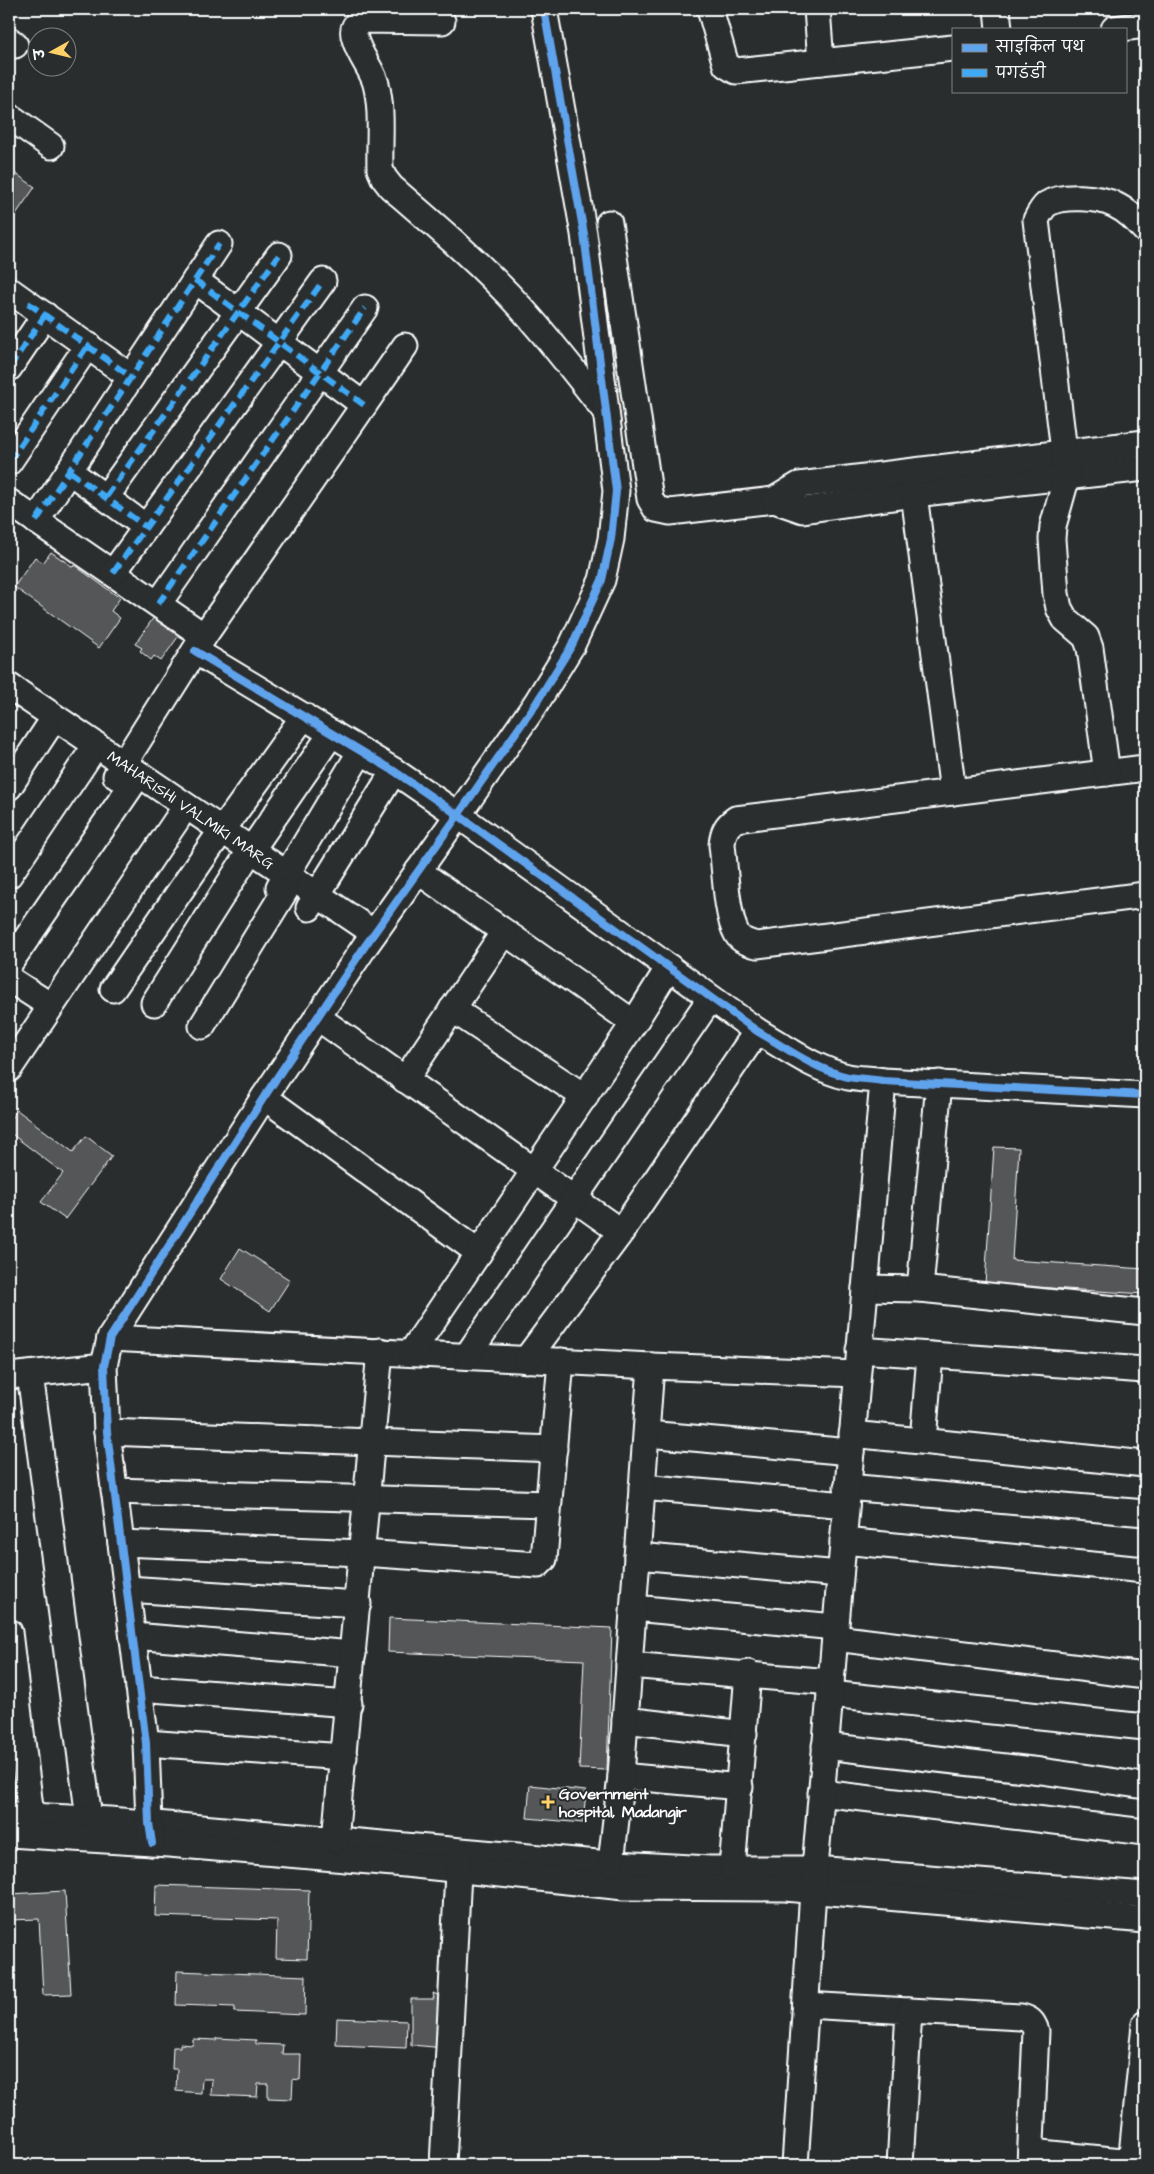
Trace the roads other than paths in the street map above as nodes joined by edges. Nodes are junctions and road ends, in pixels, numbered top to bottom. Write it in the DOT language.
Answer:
graph roads {
  1 [pos="544,9"];
  2 [pos="710,9"];
  3 [pos="818,9"];
  4 [pos="997,9"];
  5 [pos="1114,9"];
  6 [pos="442,21"];
  7 [pos="1145,25"];
  8 [pos="999,28"];
  9 [pos="1115,28"];
  10 [pos="1122,28"];
  11 [pos="952,48"];
  12 [pos="821,62"];
  13 [pos="9,116"];
  14 [pos="51,146"];
  15 [pos="609,223"];
  16 [pos="1145,230"];
  17 [pos="218,244"];
  18 [pos="279,255"];
  19 [pos="195,280"];
  20 [pos="322,281"];
  21 [pos="9,290"];
  22 [pos="365,308"];
  23 [pos="238,312"];
  24 [pos="45,315"];
  25 [pos="279,342"];
  26 [pos="88,345"];
  27 [pos="405,346"];
  28 [pos="9,368"];
  29 [pos="320,372"];
  30 [pos="131,377"];
  31 [pos="364,405"];
  32 [pos="606,412"];
  33 [pos="1145,443"];
  34 [pos="9,462"];
  35 [pos="1066,464"];
  36 [pos="1145,468"];
  37 [pos="69,471"];
  38 [pos="913,483"];
  39 [pos="106,497"];
  40 [pos="9,502"];
  41 [pos="36,521"];
  42 [pos="146,527"];
  43 [pos="113,573"];
  44 [pos="158,604"];
  45 [pos="199,643"];
  46 [pos="9,686"];
  47 [pos="9,702"];
  48 [pos="304,716"];
  49 [pos="47,728"];
  50 [pos="332,733"];
  51 [pos="361,751"];
  52 [pos="88,757"];
  53 [pos="1145,768"];
  54 [pos="394,771"];
  55 [pos="1107,773"];
  56 [pos="124,775"];
  57 [pos="9,787"];
  58 [pos="953,792"];
  59 [pos="458,815"];
  60 [pos="178,818"];
  61 [pos="218,837"];
  62 [pos="247,856"];
  63 [pos="418,872"];
  64 [pos="9,875"];
  65 [pos="283,884"];
  66 [pos="1145,895"];
  67 [pos="313,901"];
  68 [pos="504,932"];
  69 [pos="369,939"];
  70 [pos="9,964"];
  71 [pos="669,967"];
  72 [pos="9,979"];
  73 [pos="113,989"];
  74 [pos="710,999"];
  75 [pos="154,1004"];
  76 [pos="51,1006"];
  77 [pos="452,1009"];
  78 [pos="317,1017"];
  79 [pos="634,1023"];
  80 [pos="202,1026"];
  81 [pos="757,1031"];
  82 [pos="9,1069"];
  83 [pos="405,1080"];
  84 [pos="883,1081"];
  85 [pos="939,1084"];
  86 [pos="1145,1094"];
  87 [pos="264,1097"];
  88 [pos="584,1097"];
  89 [pos="535,1171"];
  90 [pos="574,1198"];
  91 [pos="621,1232"];
  92 [pos="479,1253"];
  93 [pos="865,1288"];
  94 [pos="920,1290"];
  95 [pos="1145,1312"];
  96 [pos="110,1338"];
  97 [pos="380,1351"];
  98 [pos="411,1353"];
  99 [pos="930,1355"];
  100 [pos="467,1356"];
  101 [pos="526,1360"];
  102 [pos="562,1361"];
  103 [pos="858,1362"];
  104 [pos="104,1366"];
  105 [pos="651,1366"];
  106 [pos="1145,1370"];
  107 [pos="20,1375"];
  108 [pos="107,1432"];
  109 [pos="646,1434"];
  110 [pos="923,1441"];
  111 [pos="372,1443"];
  112 [pos="852,1443"];
  113 [pos="554,1449"];
  114 [pos="1145,1464"];
  115 [pos="642,1486"];
  116 [pos="114,1491"];
  117 [pos="847,1496"];
  118 [pos="367,1497"];
  119 [pos="548,1504"];
  120 [pos="1145,1513"];
  121 [pos="843,1541"];
  122 [pos="121,1543"];
  123 [pos="362,1553"];
  124 [pos="637,1556"];
  125 [pos="1145,1570"];
  126 [pos="840,1574"];
  127 [pos="127,1589"];
  128 [pos="358,1604"];
  129 [pos="634,1608"];
  130 [pos="9,1632"];
  131 [pos="835,1632"];
  132 [pos="133,1636"];
  133 [pos="353,1654"];
  134 [pos="629,1665"];
  135 [pos="748,1673"];
  136 [pos="1145,1676"];
  137 [pos="139,1688"];
  138 [pos="830,1688"];
  139 [pos="349,1704"];
  140 [pos="625,1720"];
  141 [pos="1145,1727"];
  142 [pos="744,1734"];
  143 [pos="146,1743"];
  144 [pos="825,1746"];
  145 [pos="344,1757"];
  146 [pos="621,1776"];
  147 [pos="1145,1786"];
  148 [pos="740,1787"];
  149 [pos="821,1793"];
  150 [pos="20,1816"];
  151 [pos="89,1818"];
  152 [pos="1145,1832"];
  153 [pos="150,1833"];
  154 [pos="9,1834"];
  155 [pos="335,1840"];
  156 [pos="458,1860"];
  157 [pos="611,1863"];
  158 [pos="732,1869"];
  159 [pos="814,1880"];
  160 [pos="1145,1895"];
  161 [pos="1145,1920"];
  162 [pos="806,2005"];
  163 [pos="909,2011"];
  164 [pos="1145,2024"];
  165 [pos="1031,2159"];
  166 [pos="1131,2164"];
  167 [pos="443,2165"];
  168 [pos="795,2165"];
  169 [pos="900,2165"];
  1 -- 32 [label="street"];
  2 -- 12 [label="street"];
  3 -- 12 [label="street"];
  4 -- 8 [label="street"];
  5 -- 9 [label="street"];
  6 -- 32 [label="street"];
  7 -- 10 [label="street"];
  11 -- 12 [label="street"];
  13 -- 14 [label="street"];
  15 -- 38 [label="street"];
  16 -- 35 [label="street"];
  17 -- 19 [label="street"];
  18 -- 23 [label="street"];
  19 -- 23 [label="street"];
  19 -- 30 [label="street"];
  20 -- 25 [label="street"];
  21 -- 24 [label="street"];
  22 -- 29 [label="street"];
  23 -- 25 [label="street"];
  23 -- 39 [label="street"];
  24 -- 26 [label="street"];
  24 -- 28 [label="street"];
  25 -- 29 [label="street"];
  25 -- 42 [label="street"];
  26 -- 30 [label="street"];
  26 -- 34 [label="street"];
  27 -- 31 [label="street"];
  29 -- 31 [label="street"];
  29 -- 44 [label="street"];
  30 -- 37 [label="street"];
  31 -- 45 [label="street"];
  32 -- 59 [label="street"];
  33 -- 35 [label="street"];
  35 -- 36 [label="street"];
  35 -- 38 [label="street"];
  35 -- 55 [label="street"];
  37 -- 39 [label="street"];
  37 -- 41 [label="street"];
  38 -- 58 [label="street"];
  39 -- 42 [label="street"];
  40 -- 41 [label="street"];
  41 -- 43 [label="street"];
  42 -- 43 [label="street"];
  43 -- 44 [label="street"];
  44 -- 45 [label="street"];
  45 -- 48 [label="street"];
  45 -- 56 [label="street"];
  46 -- 56 [label="street, MAHARISHI VALMIKI MARG"];
  47 -- 49 [label="street, MAHARISHI VALMIKI MARG"];
  48 -- 50 [label="street"];
  48 -- 61 [label="street"];
  49 -- 52 [label="street, MAHARISHI VALMIKI MARG"];
  49 -- 57 [label="street"];
  50 -- 51 [label="street"];
  50 -- 62 [label="street"];
  51 -- 54 [label="street"];
  51 -- 65 [label="street"];
  52 -- 56 [label="street, MAHARISHI VALMIKI MARG"];
  52 -- 64 [label="street"];
  53 -- 55 [label="street"];
  54 -- 59 [label="street"];
  54 -- 67 [label="street"];
  55 -- 58 [label="street"];
  56 -- 60 [label="street, MAHARISHI VALMIKI MARG"];
  56 -- 61 [label="street, MAHARISHI VALMIKI MARG"];
  56 -- 70 [label="street"];
  58 -- 66 [label="street"];
  59 -- 63 [label="street"];
  59 -- 71 [label="street"];
  60 -- 61 [label="street, MAHARISHI VALMIKI MARG"];
  60 -- 76 [label="street"];
  61 -- 62 [label="street, MAHARISHI VALMIKI MARG"];
  61 -- 73 [label="street"];
  62 -- 65 [label="street, MAHARISHI VALMIKI MARG"];
  62 -- 75 [label="street"];
  63 -- 68 [label="street"];
  63 -- 69 [label="street"];
  65 -- 67 [label="street, MAHARISHI VALMIKI MARG"];
  65 -- 80 [label="street"];
  67 -- 69 [label="street, MAHARISHI VALMIKI MARG"];
  68 -- 77 [label="street"];
  68 -- 79 [label="street"];
  69 -- 78 [label="street"];
  71 -- 74 [label="street"];
  71 -- 79 [label="street"];
  72 -- 76 [label="street"];
  74 -- 81 [label="street"];
  74 -- 90 [label="street"];
  76 -- 82 [label="street"];
  77 -- 83 [label="street"];
  77 -- 88 [label="street"];
  78 -- 83 [label="street"];
  78 -- 87 [label="street"];
  79 -- 88 [label="street"];
  81 -- 84 [label="street"];
  81 -- 91 [label="street"];
  83 -- 89 [label="street"];
  84 -- 85 [label="street"];
  84 -- 93 [label="street"];
  85 -- 86 [label="street"];
  85 -- 94 [label="street"];
  87 -- 92 [label="street"];
  87 -- 96 [label="street"];
  88 -- 89 [label="street"];
  89 -- 90 [label="street"];
  89 -- 92 [label="street"];
  90 -- 91 [label="street"];
  90 -- 100 [label="street"];
  91 -- 101 [label="street"];
  92 -- 98 [label="street"];
  93 -- 94 [label="street"];
  93 -- 103 [label="street"];
  94 -- 95 [label="street"];
  96 -- 97 [label="street"];
  96 -- 104 [label="street"];
  97 -- 98 [label="street"];
  97 -- 111 [label="street"];
  98 -- 100 [label="street"];
  99 -- 103 [label="street"];
  99 -- 106 [label="street"];
  99 -- 110 [label="street"];
  100 -- 101 [label="street"];
  101 -- 102 [label="street"];
  102 -- 105 [label="street"];
  102 -- 113 [label="street"];
  103 -- 105 [label="street"];
  103 -- 112 [label="street"];
  104 -- 107 [label="street"];
  104 -- 108 [label="street"];
  105 -- 109 [label="street"];
  107 -- 151 [label="street"];
  108 -- 111 [label="street"];
  108 -- 116 [label="street"];
  109 -- 112 [label="street"];
  109 -- 115 [label="street"];
  110 -- 112 [label="street"];
  110 -- 114 [label="street"];
  111 -- 113 [label="street"];
  111 -- 118 [label="street"];
  112 -- 117 [label="street"];
  113 -- 119 [label="street"];
  115 -- 117 [label="street"];
  115 -- 124 [label="street"];
  116 -- 118 [label="street"];
  116 -- 122 [label="street"];
  117 -- 120 [label="street"];
  117 -- 121 [label="street"];
  118 -- 119 [label="street"];
  118 -- 123 [label="street"];
  119 -- 123 [label="street"];
  121 -- 125 [label="street"];
  121 -- 126 [label="street"];
  122 -- 123 [label="street"];
  122 -- 127 [label="street"];
  123 -- 128 [label="street"];
  124 -- 126 [label="street"];
  124 -- 129 [label="street"];
  126 -- 131 [label="street"];
  127 -- 128 [label="street"];
  127 -- 132 [label="street"];
  128 -- 133 [label="street"];
  129 -- 131 [label="street"];
  129 -- 134 [label="street"];
  130 -- 150 [label="street"];
  131 -- 136 [label="street"];
  131 -- 138 [label="street"];
  132 -- 133 [label="street"];
  132 -- 137 [label="street"];
  133 -- 139 [label="street"];
  134 -- 135 [label="street"];
  134 -- 140 [label="street"];
  135 -- 138 [label="street"];
  135 -- 142 [label="street"];
  137 -- 139 [label="street"];
  137 -- 143 [label="street"];
  138 -- 141 [label="street"];
  138 -- 144 [label="street"];
  139 -- 145 [label="street"];
  140 -- 142 [label="street"];
  140 -- 146 [label="street"];
  142 -- 148 [label="street"];
  143 -- 145 [label="street"];
  143 -- 153 [label="street"];
  144 -- 147 [label="street"];
  144 -- 149 [label="street"];
  145 -- 155 [label="street"];
  146 -- 148 [label="street"];
  146 -- 157 [label="street"];
  148 -- 158 [label="street"];
  149 -- 152 [label="street"];
  149 -- 159 [label="street"];
  150 -- 151 [label="street"];
  151 -- 153 [label="street"];
  153 -- 154 [label="street"];
  153 -- 155 [label="street"];
  153 -- 156 [label="street"];
  155 -- 156 [label="street"];
  156 -- 157 [label="street"];
  156 -- 159 [label="street"];
  156 -- 167 [label="street"];
  157 -- 158 [label="street"];
  158 -- 159 [label="street"];
  159 -- 160 [label="street"];
  159 -- 161 [label="street"];
  159 -- 162 [label="street"];
  162 -- 163 [label="street"];
  162 -- 168 [label="street"];
  163 -- 165 [label="street"];
  163 -- 169 [label="street"];
  164 -- 166 [label="street"];
  165 -- 166 [label="street"];
}
